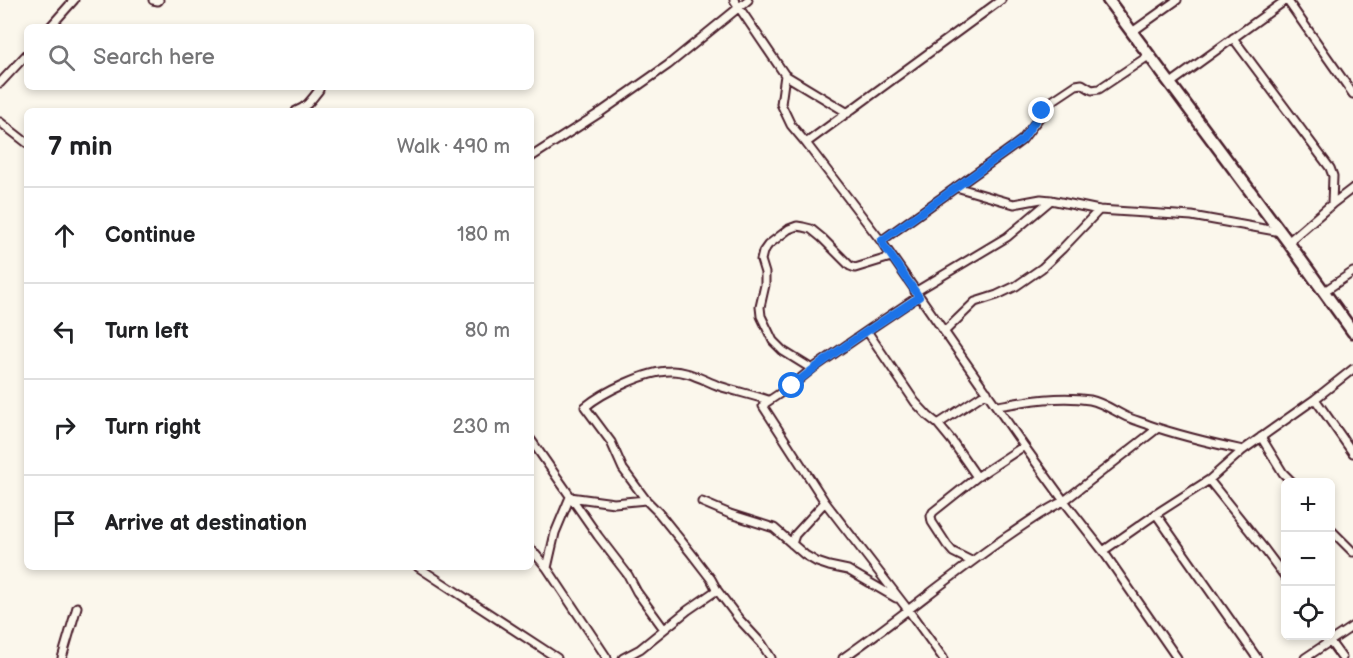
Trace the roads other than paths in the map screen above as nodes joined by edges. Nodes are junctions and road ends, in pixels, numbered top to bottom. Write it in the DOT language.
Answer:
graph roads {
  1 [pos="74,0"];
  2 [pos="153,0"];
  3 [pos="159,0"];
  4 [pos="748,0"];
  5 [pos="1001,0"];
  6 [pos="1108,0"];
  7 [pos="1178,0"];
  8 [pos="1286,0"];
  9 [pos="736,3"];
  10 [pos="53,24"];
  11 [pos="1132,32"];
  12 [pos="1233,38"];
  13 [pos="1150,55"];
  14 [pos="24,57"];
  15 [pos="784,75"];
  16 [pos="0,83"];
  17 [pos="1171,83"];
  18 [pos="319,90"];
  19 [pos="1353,94"];
  20 [pos="301,108"];
  21 [pos="848,112"];
  22 [pos="0,122"];
  23 [pos="24,141"];
  24 [pos="806,143"];
  25 [pos="534,155"];
  26 [pos="956,187"];
  27 [pos="1353,188"];
  28 [pos="1051,200"];
  29 [pos="1332,204"];
  30 [pos="1099,210"];
  31 [pos="1281,232"];
  32 [pos="881,241"];
  33 [pos="1288,242"];
  34 [pos="891,257"];
  35 [pos="1353,272"];
  36 [pos="1323,292"];
  37 [pos="917,294"];
  38 [pos="867,331"];
  39 [pos="945,331"];
  40 [pos="1353,332"];
  41 [pos="813,369"];
  42 [pos="1353,369"];
  43 [pos="987,392"];
  44 [pos="1315,399"];
  45 [pos="768,400"];
  46 [pos="998,406"];
  47 [pos="938,424"];
  48 [pos="1158,428"];
  49 [pos="1261,437"];
  50 [pos="534,444"];
  51 [pos="1024,446"];
  52 [pos="1243,450"];
  53 [pos="1353,453"];
  54 [pos="977,477"];
  55 [pos="1288,478"];
  56 [pos="1209,480"];
  57 [pos="570,497"];
  58 [pos="645,500"];
  59 [pos="1064,501"];
  60 [pos="702,502"];
  61 [pos="825,502"];
  62 [pos="1156,514"];
  63 [pos="1333,532"];
  64 [pos="792,544"];
  65 [pos="1102,551"];
  66 [pos="1353,552"];
  67 [pos="534,553"];
  68 [pos="971,561"];
  69 [pos="547,568"];
  70 [pos="423,570"];
  71 [pos="1281,571"];
  72 [pos="717,590"];
  73 [pos="900,600"];
  74 [pos="77,607"];
  75 [pos="909,610"];
  76 [pos="1353,626"];
  77 [pos="663,629"];
  78 [pos="1335,635"];
  79 [pos="1326,640"];
  80 [pos="1329,640"];
  81 [pos="62,658"];
  82 [pos="557,658"];
  83 [pos="607,658"];
  84 [pos="623,658"];
  85 [pos="771,658"];
  86 [pos="843,658"];
  87 [pos="943,658"];
  88 [pos="1177,658"];
  89 [pos="1257,658"];
  90 [pos="1305,658"];
  91 [pos="1342,658"];
  1 -- 10 [label="street"];
  2 -- 3 [label="street"];
  4 -- 9 [label="street"];
  5 -- 21 [label="street"];
  6 -- 11 [label="main road"];
  7 -- 11 [label="street"];
  8 -- 12 [label="street"];
  8 -- 19 [label="street"];
  9 -- 15 [label="street"];
  9 -- 25 [label="street"];
  11 -- 13 [label="main road"];
  12 -- 17 [label="street"];
  12 -- 29 [label="street"];
  13 -- 17 [label="main road"];
  13 -- 26 [label="street"];
  14 -- 16 [label="street"];
  15 -- 21 [label="street"];
  15 -- 24 [label="street"];
  17 -- 31 [label="main road"];
  18 -- 20 [label="street"];
  21 -- 24 [label="street"];
  22 -- 23 [label="street"];
  24 -- 32 [label="street"];
  26 -- 28 [label="street"];
  26 -- 32 [label="street"];
  27 -- 29 [label="street"];
  28 -- 30 [label="street"];
  28 -- 37 [label="street"];
  29 -- 33 [label="street"];
  30 -- 31 [label="street"];
  30 -- 39 [label="street"];
  31 -- 33 [label="main road"];
  32 -- 34 [label="street"];
  33 -- 36 [label="main road"];
  34 -- 37 [label="street"];
  34 -- 41 [label="street"];
  35 -- 36 [label="street"];
  36 -- 40 [label="main road"];
  37 -- 38 [label="street"];
  37 -- 39 [label="street"];
  38 -- 41 [label="street"];
  38 -- 47 [label="street"];
  39 -- 43 [label="street"];
  41 -- 45 [label="street"];
  42 -- 44 [label="street"];
  43 -- 46 [label="street"];
  43 -- 47 [label="street"];
  44 -- 49 [label="street"];
  44 -- 53 [label="street"];
  45 -- 58 [label="street"];
  45 -- 61 [label="street"];
  46 -- 48 [label="street"];
  46 -- 51 [label="street"];
  47 -- 54 [label="street"];
  48 -- 52 [label="street"];
  48 -- 59 [label="street"];
  49 -- 52 [label="street"];
  49 -- 55 [label="street"];
  50 -- 57 [label="street"];
  51 -- 54 [label="street"];
  51 -- 59 [label="street"];
  52 -- 56 [label="street"];
  54 -- 68 [label="street"];
  56 -- 62 [label="street"];
  56 -- 71 [label="street"];
  57 -- 58 [label="street"];
  57 -- 69 [label="street"];
  57 -- 77 [label="street"];
  58 -- 72 [label="street"];
  59 -- 65 [label="street"];
  59 -- 68 [label="street"];
  60 -- 64 [label="street"];
  61 -- 64 [label="street"];
  61 -- 73 [label="street"];
  62 -- 65 [label="street"];
  62 -- 89 [label="street"];
  63 -- 66 [label="street"];
  64 -- 73 [label="street"];
  65 -- 88 [label="street"];
  67 -- 69 [label="street"];
  68 -- 75 [label="street"];
  69 -- 83 [label="street"];
  70 -- 82 [label="street"];
  72 -- 77 [label="street"];
  72 -- 85 [label="street"];
  73 -- 75 [label="street"];
  74 -- 81 [label="street"];
  75 -- 86 [label="street"];
  75 -- 87 [label="street"];
  76 -- 78 [label="street"];
  77 -- 84 [label="street"];
  79 -- 90 [label="street"];
  80 -- 91 [label="street"];
}
